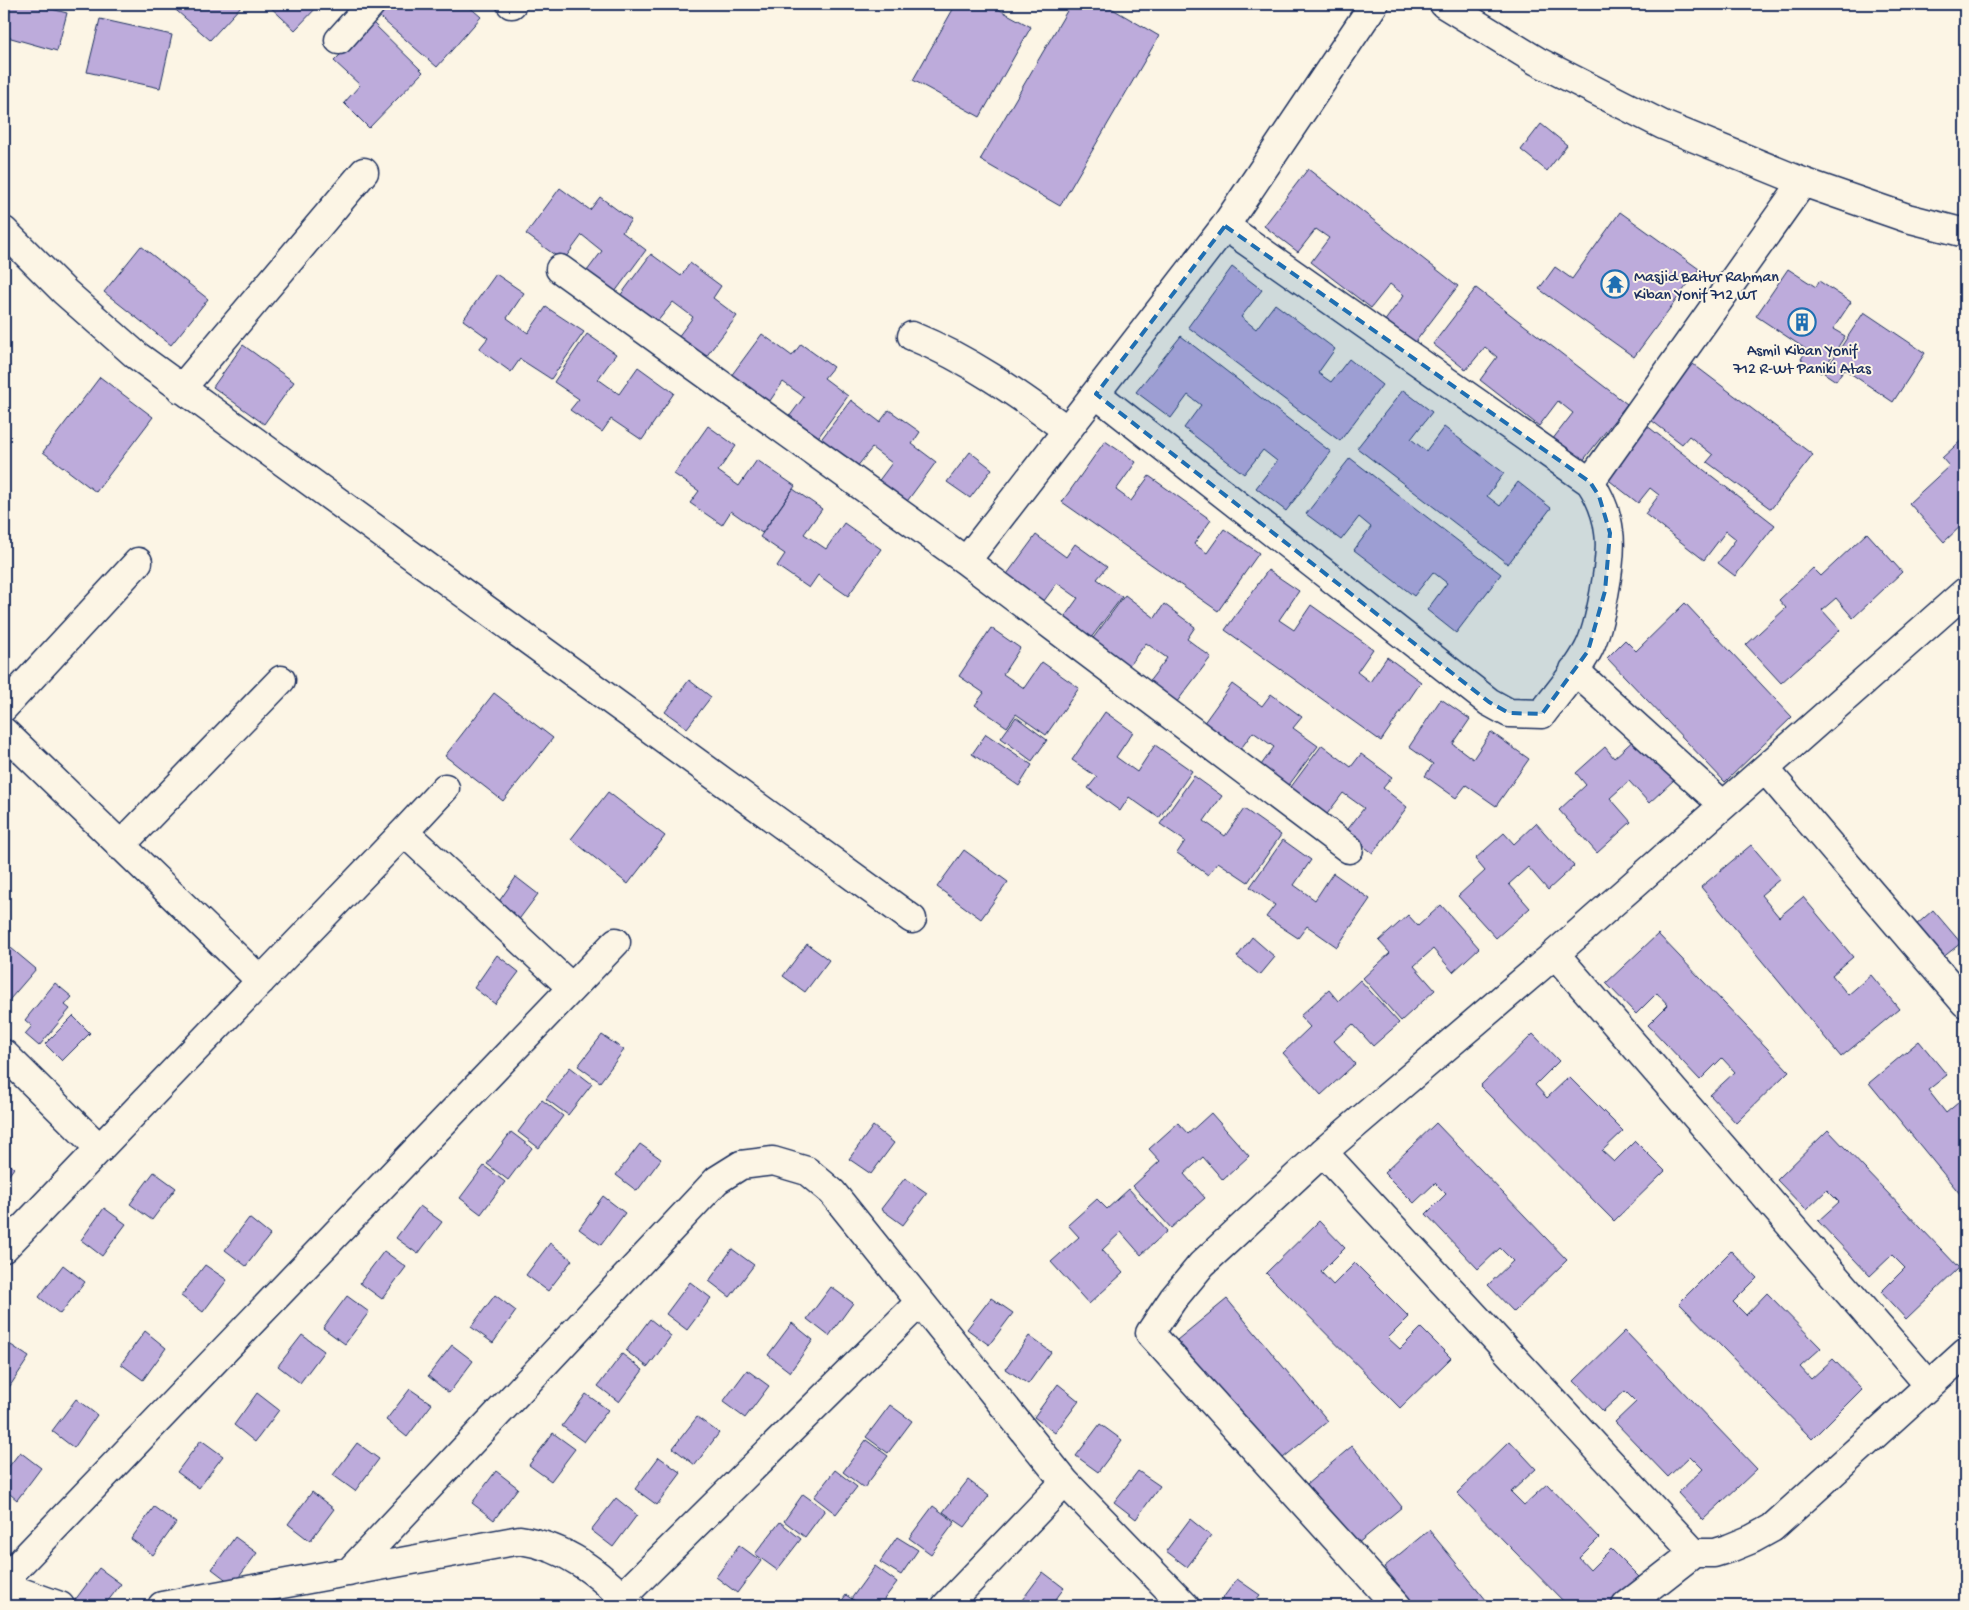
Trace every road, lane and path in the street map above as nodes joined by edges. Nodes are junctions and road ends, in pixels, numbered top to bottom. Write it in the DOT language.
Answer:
graph roads {
  1 [pos="371,4"];
  2 [pos="1374,4"];
  3 [pos="1444,4"];
  4 [pos="339,40"];
  5 [pos="364,172"];
  6 [pos="1803,182"];
  7 [pos="1225,226"];
  8 [pos="4,230"];
  9 [pos="1965,233"];
  10 [pos="560,269"];
  11 [pos="912,336"];
  12 [pos="181,389"];
  13 [pos="1096,394"];
  14 [pos="1067,430"];
  15 [pos="1590,482"];
  16 [pos="966,561"];
  17 [pos="138,562"];
  18 [pos="1965,592"];
  19 [pos="1574,670"];
  20 [pos="281,680"];
  21 [pos="4,708"];
  22 [pos="4,732"];
  23 [pos="1765,769"];
  24 [pos="445,788"];
  25 [pos="1723,806"];
  26 [pos="404,832"];
  27 [pos="120,846"];
  28 [pos="1349,849"];
  29 [pos="912,919"];
  30 [pos="616,942"];
  31 [pos="1555,954"];
  32 [pos="262,981"];
  33 [pos="571,987"];
  34 [pos="1965,1003"];
  35 [pos="4,1054"];
  36 [pos="100,1149"];
  37 [pos="1323,1152"];
  38 [pos="4,1248"];
  39 [pos="920,1302"];
  40 [pos="1965,1352"];
  41 [pos="1929,1385"];
  42 [pos="1064,1482"];
  43 [pos="1694,1553"];
  44 [pos="349,1572"];
  45 [pos="4,1580"];
  46 [pos="4,1586"];
  47 [pos="627,1602"];
  48 [pos="60,1606"];
  49 [pos="162,1606"];
  50 [pos="946,1606"];
  51 [pos="1185,1606"];
  52 [pos="1397,1606"];
  53 [pos="1626,1606"];
  1 -- 4 [label="street"];
  2 -- 7 [label="street"];
  3 -- 6 [label="street"];
  5 -- 12 [label="street"];
  6 -- 9 [label="street"];
  6 -- 15 [label="street"];
  7 -- 13 [label="street"];
  7 -- 15 [label="street"];
  8 -- 12 [label="street"];
  10 -- 16 [label="street"];
  11 -- 14 [label="street"];
  12 -- 29 [label="street"];
  13 -- 14 [label="street"];
  13 -- 19 [label="street"];
  14 -- 16 [label="street"];
  15 -- 19 [label="street"];
  16 -- 28 [label="street"];
  17 -- 21 [label="street"];
  18 -- 23 [label="street"];
  19 -- 25 [label="street"];
  20 -- 27 [label="street"];
  22 -- 27 [label="street"];
  23 -- 25 [label="street"];
  23 -- 34 [label="street"];
  24 -- 26 [label="street"];
  25 -- 31 [label="street"];
  26 -- 32 [label="street"];
  26 -- 33 [label="street"];
  27 -- 32 [label="street"];
  30 -- 33 [label="street"];
  31 -- 37 [label="street"];
  31 -- 41 [label="street"];
  32 -- 36 [label="street"];
  33 -- 45 [label="street"];
  35 -- 36 [label="street"];
  36 -- 38 [label="street"];
  37 -- 43 [label="street"];
  37 -- 52 [label="street"];
  39 -- 42 [label="street"];
  39 -- 44 [label="street"];
  39 -- 47 [label="street"];
  40 -- 41 [label="street"];
  41 -- 43 [label="street"];
  42 -- 50 [label="street"];
  42 -- 51 [label="street"];
  43 -- 53 [label="street"];
  44 -- 47 [label="street"];
  44 -- 49 [label="street"];
  46 -- 48 [label="street"];
}
